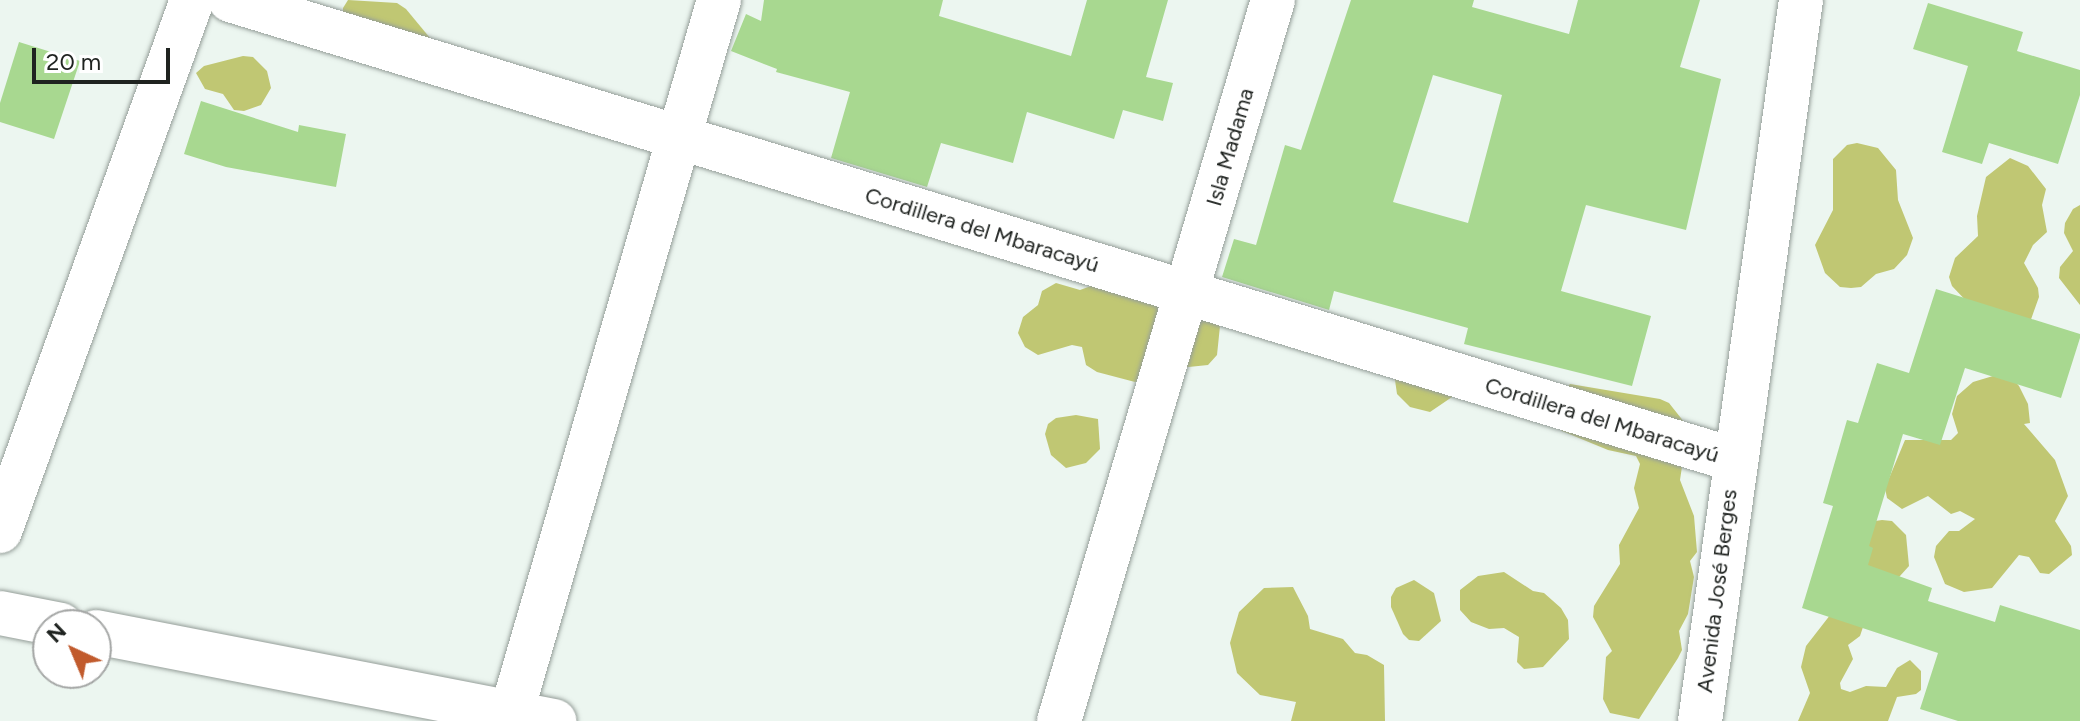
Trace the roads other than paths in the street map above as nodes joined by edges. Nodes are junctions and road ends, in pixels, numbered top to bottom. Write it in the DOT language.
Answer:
graph roads {
  1 [pos="192,0"];
  2 [pos="230,0"];
  3 [pos="719,0"];
  4 [pos="1273,0"];
  5 [pos="1801,0"];
  6 [pos="678,137"];
  7 [pos="1188,293"];
  8 [pos="1735,460"];
  9 [pos="0,531"];
  10 [pos="0,613"];
  11 [pos="32,619"];
  12 [pos="112,635"];
  13 [pos="525,718"];
  14 [pos="1059,721"];
  15 [pos="1700,721"];
  1 -- 9 [label="street"];
  2 -- 6 [label="street, Cordillera del Mbaracayú"];
  3 -- 6 [label="street"];
  4 -- 7 [label="street, Isla Madama"];
  5 -- 8 [label="street, Avenida José Berges"];
  6 -- 7 [label="street, Cordillera del Mbaracayú"];
  6 -- 13 [label="street"];
  7 -- 8 [label="street, Cordillera del Mbaracayú"];
  7 -- 14 [label="street, Isla Madama"];
  8 -- 15 [label="street, Avenida José Berges"];
  10 -- 11 [label="street"];
  12 -- 13 [label="street"];
}
